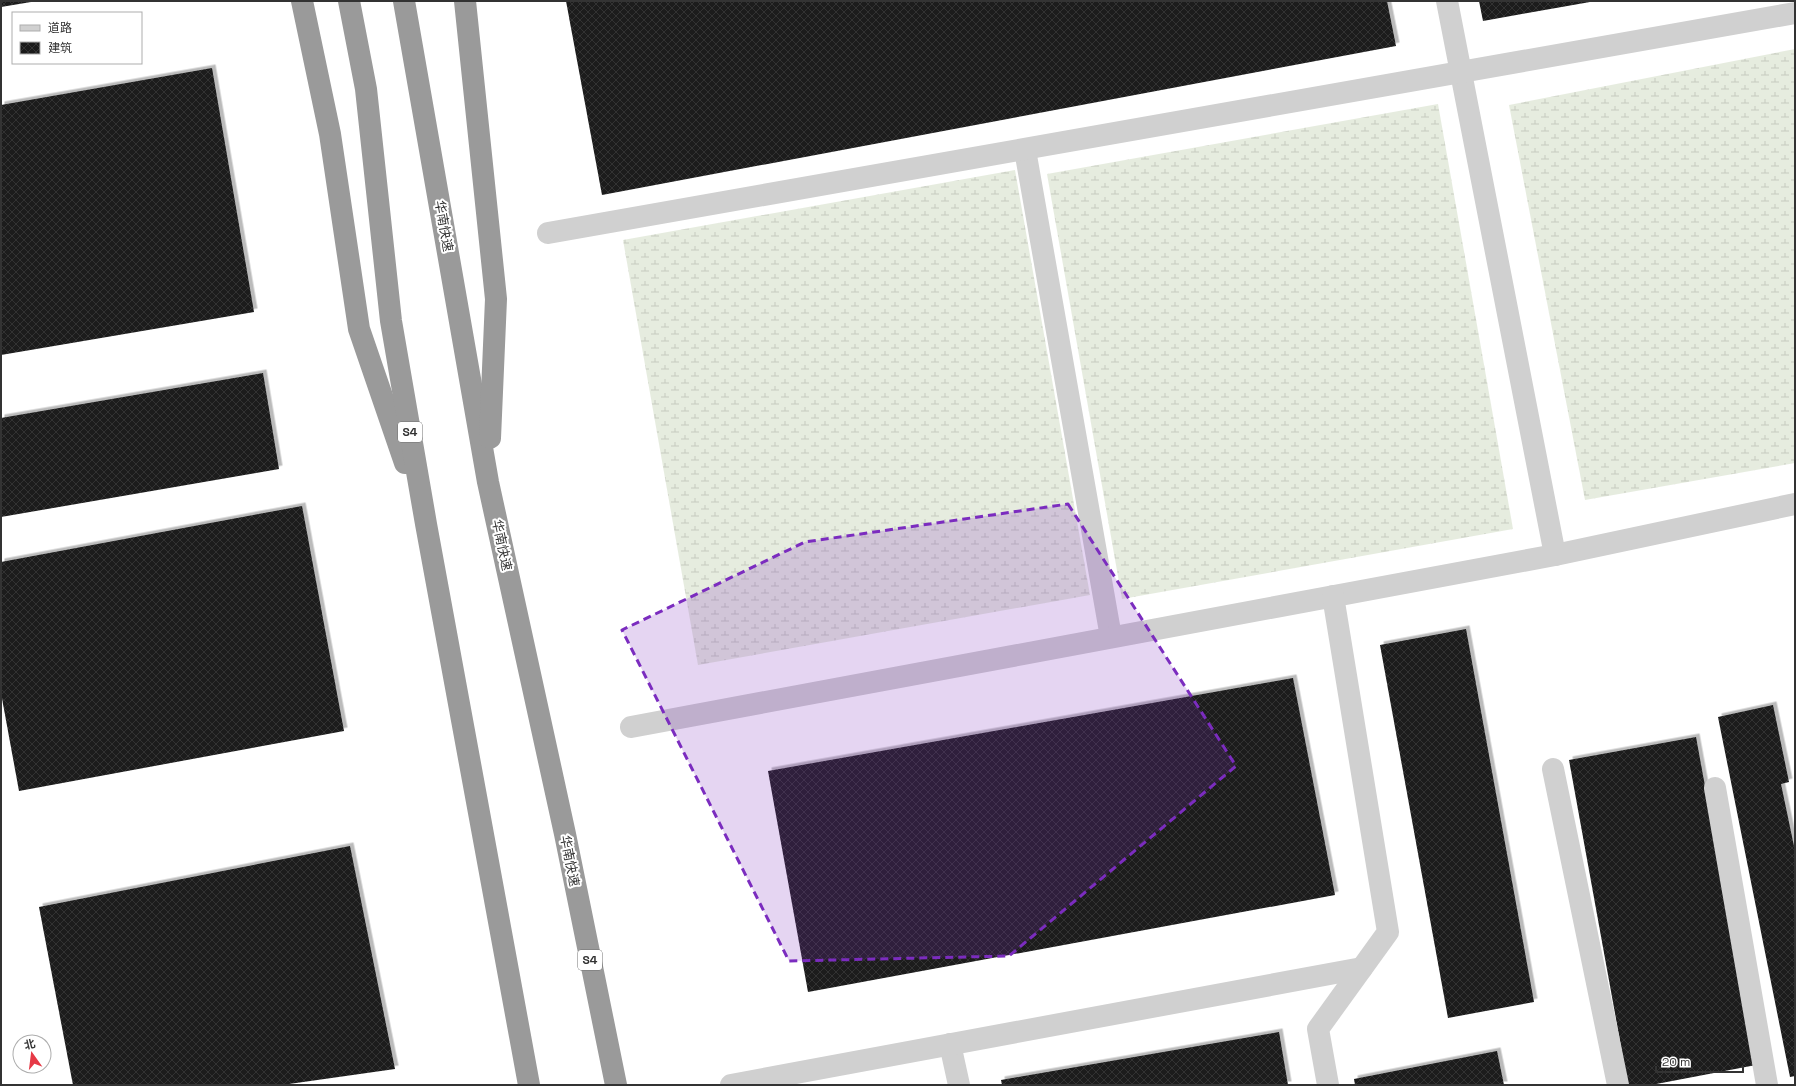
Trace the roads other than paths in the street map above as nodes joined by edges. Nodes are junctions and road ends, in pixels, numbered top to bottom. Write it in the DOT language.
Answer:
graph roads {
  1 [pos="302,1"];
  2 [pos="349,1"];
  3 [pos="404,1"];
  4 [pos="465,1"];
  5 [pos="1447,1"];
  6 [pos="1795,13"];
  7 [pos="1461,72"];
  8 [pos="1025,150"];
  9 [pos="548,233"];
  10 [pos="488,482"];
  11 [pos="1795,504"];
  12 [pos="426,524"];
  13 [pos="1555,555"];
  14 [pos="1333,596"];
  15 [pos="1111,638"];
  16 [pos="631,727"];
  17 [pos="1554,769"];
  18 [pos="1715,788"];
  19 [pos="1362,968"];
  20 [pos="950,1044"];
  21 [pos="528,1085"];
  22 [pos="616,1085"];
  23 [pos="731,1085"];
  24 [pos="959,1085"];
  25 [pos="1328,1085"];
  26 [pos="1618,1085"];
  27 [pos="1766,1085"];
  28 [pos="1780,1085"];
  1 -- 12 [label="highway"];
  2 -- 12 [label="highway, S4"];
  3 -- 10 [label="highway, 华南快速 / S4"];
  4 -- 10 [label="highway"];
  5 -- 7 [label="lane"];
  6 -- 7 [label="lane"];
  7 -- 8 [label="lane"];
  7 -- 13 [label="lane"];
  8 -- 9 [label="lane"];
  8 -- 15 [label="lane"];
  10 -- 22 [label="highway, 华南快速 / S4"];
  11 -- 13 [label="lane"];
  12 -- 21 [label="highway, S4"];
  13 -- 14 [label="lane"];
  14 -- 15 [label="lane"];
  14 -- 19 [label="lane"];
  15 -- 16 [label="lane"];
  17 -- 26 [label="lane"];
  18 -- 27 [label="lane"];
  19 -- 20 [label="lane"];
  19 -- 25 [label="lane"];
  20 -- 23 [label="lane"];
  20 -- 24 [label="lane"];
  27 -- 28 [label="lane"];
}
